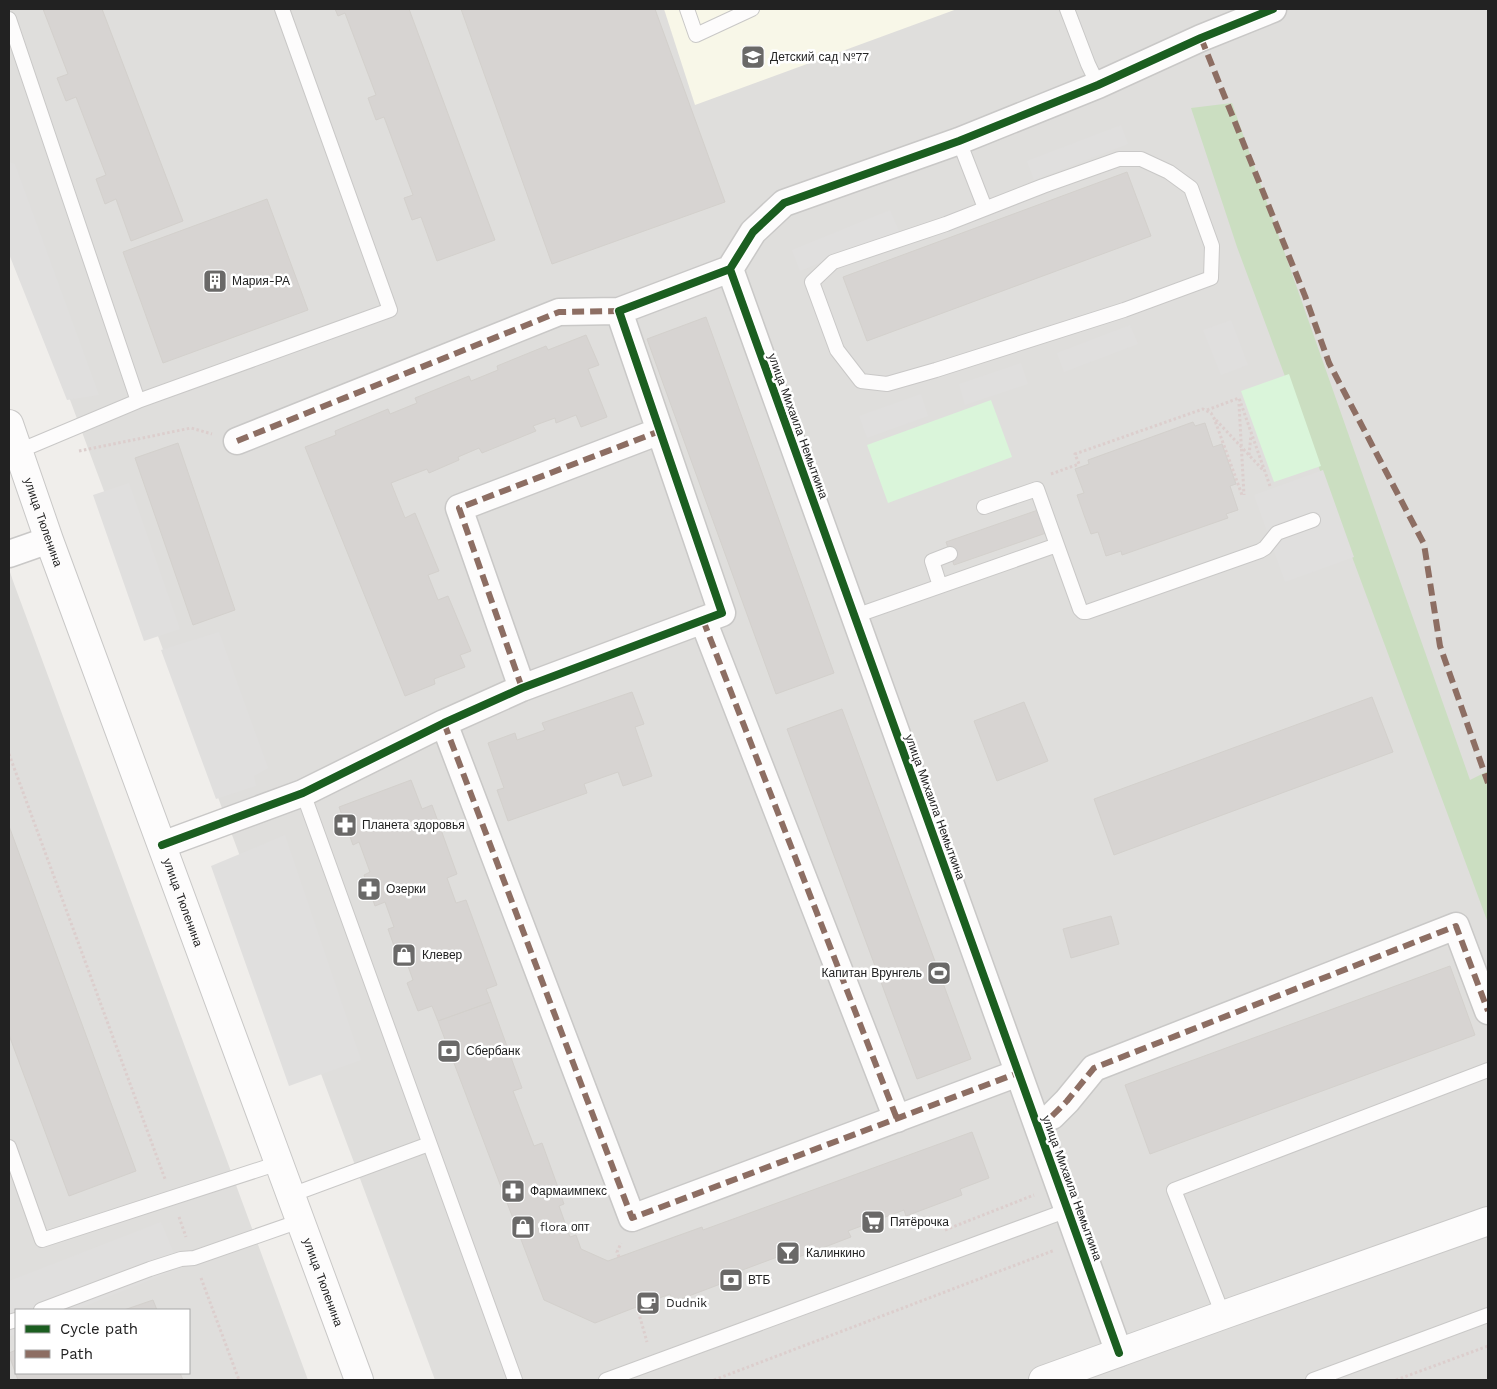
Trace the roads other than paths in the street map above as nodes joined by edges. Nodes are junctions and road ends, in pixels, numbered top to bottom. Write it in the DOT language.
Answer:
graph roads {
  1 [pos="282,9"];
  2 [pos="687,9"];
  3 [pos="752,9"];
  4 [pos="1067,9"];
  5 [pos="1273,9"];
  6 [pos="9,19"];
  7 [pos="1098,85"];
  8 [pos="959,141"];
  9 [pos="985,208"];
  10 [pos="730,269"];
  11 [pos="619,311"];
  12 [pos="138,401"];
  13 [pos="9,424"];
  14 [pos="660,432"];
  15 [pos="237,441"];
  16 [pos="19,451"];
  17 [pos="984,507"];
  18 [pos="1313,520"];
  19 [pos="49,540"];
  20 [pos="1057,545"];
  21 [pos="9,554"];
  22 [pos="950,554"];
  23 [pos="940,586"];
  24 [pos="855,616"];
  25 [pos="703,620"];
  26 [pos="522,688"];
  27 [pos="444,723"];
  28 [pos="303,793"];
  29 [pos="162,845"];
  30 [pos="1488,1011"];
  31 [pos="1488,1070"];
  32 [pos="1018,1073"];
  33 [pos="1052,1116"];
  34 [pos="897,1118"];
  35 [pos="430,1144"];
  36 [pos="9,1147"];
  37 [pos="279,1163"];
  38 [pos="291,1195"];
  39 [pos="1068,1210"];
  40 [pos="300,1220"];
  41 [pos="1488,1221"];
  42 [pos="44,1309"];
  43 [pos="1223,1315"];
  44 [pos="1488,1315"];
  45 [pos="1119,1353"];
  46 [pos="358,1380"];
  47 [pos="515,1380"];
  48 [pos="606,1380"];
  49 [pos="1043,1380"];
  50 [pos="1313,1380"];
  1 -- 12 [label="lane"];
  2 -- 3 [label="lane"];
  4 -- 7 [label="lane"];
  5 -- 7 [label="street"];
  6 -- 12 [label="lane"];
  7 -- 8 [label="street"];
  8 -- 9 [label="lane"];
  8 -- 10 [label="street"];
  9 -- 9 [label="lane"];
  10 -- 11 [label="street"];
  10 -- 24 [label="street, улица Михаила Немыткина"];
  11 -- 14 [label="street"];
  11 -- 15 [label="street"];
  12 -- 16 [label="lane"];
  13 -- 16 [label="street, улица Тюленина"];
  14 -- 25 [label="street"];
  14 -- 26 [label="street"];
  16 -- 19 [label="street, улица Тюленина"];
  17 -- 20 [label="lane"];
  18 -- 20 [label="lane"];
  19 -- 21 [label="street"];
  19 -- 29 [label="street, улица Тюленина"];
  20 -- 23 [label="lane"];
  22 -- 23 [label="lane"];
  23 -- 24 [label="lane"];
  24 -- 32 [label="street, улица Михаила Немыткина"];
  25 -- 26 [label="street"];
  25 -- 34 [label="street"];
  26 -- 27 [label="street"];
  27 -- 28 [label="street"];
  27 -- 34 [label="street"];
  28 -- 29 [label="street"];
  28 -- 35 [label="lane"];
  29 -- 37 [label="street, улица Тюленина"];
  30 -- 33 [label="street"];
  31 -- 43 [label="lane"];
  32 -- 34 [label="street"];
  32 -- 39 [label="street, улица Михаила Немыткина"];
  35 -- 38 [label="lane"];
  35 -- 47 [label="lane"];
  36 -- 37 [label="lane"];
  37 -- 38 [label="street, улица Тюленина"];
  38 -- 40 [label="street, улица Тюленина"];
  39 -- 45 [label="street, улица Михаила Немыткина"];
  39 -- 48 [label="lane"];
  40 -- 42 [label="lane"];
  40 -- 46 [label="street, улица Тюленина"];
  41 -- 43 [label="street"];
  43 -- 45 [label="street"];
  44 -- 50 [label="lane"];
  45 -- 49 [label="street"];
}
